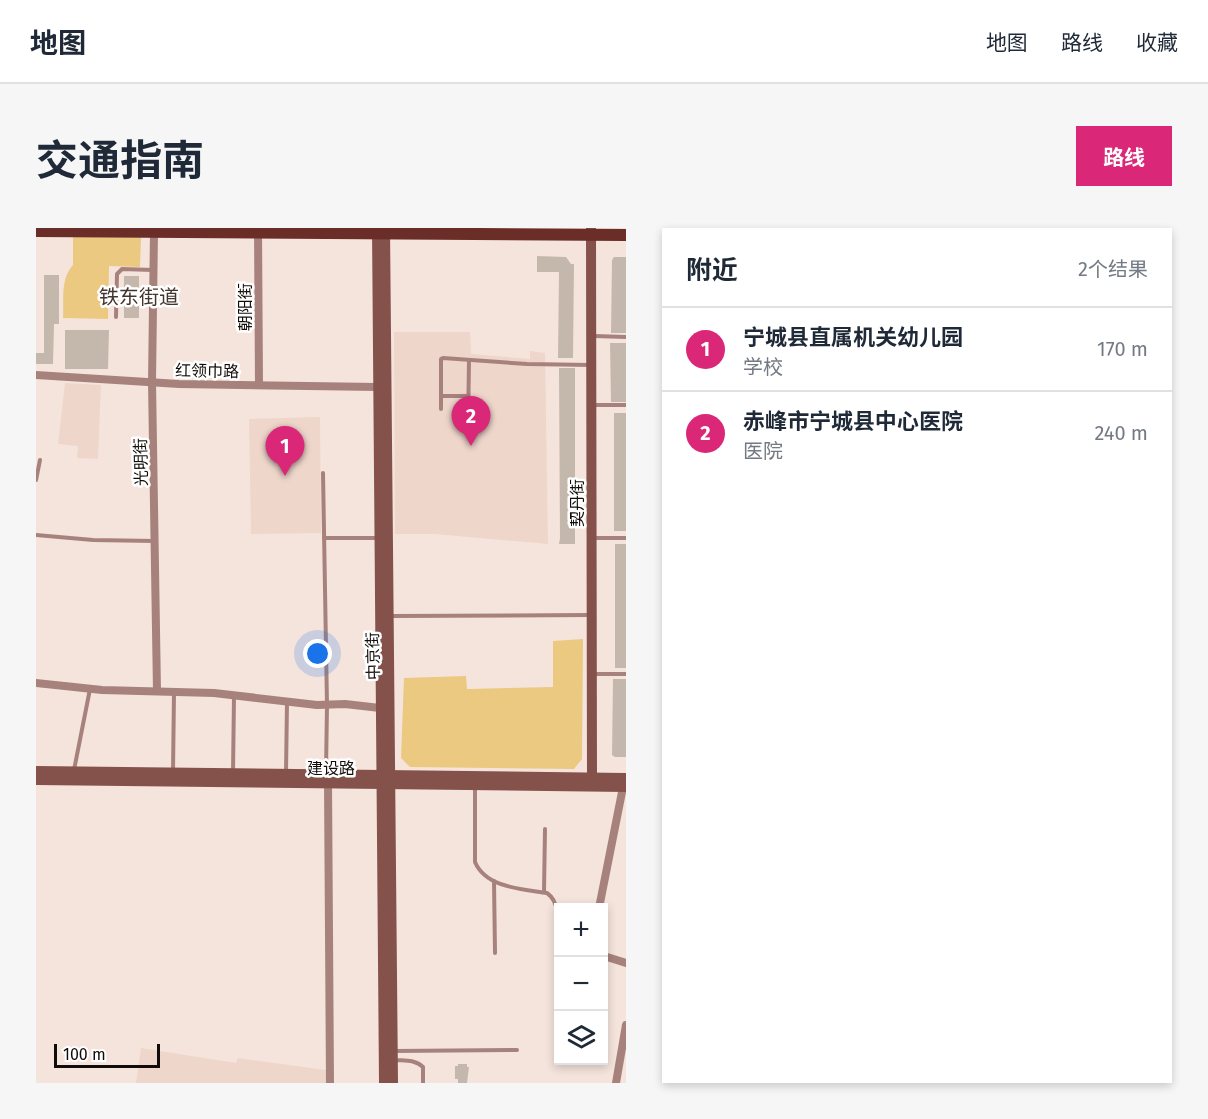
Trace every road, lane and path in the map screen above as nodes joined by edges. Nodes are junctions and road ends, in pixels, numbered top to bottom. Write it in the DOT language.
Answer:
graph roads {
  1 [pos="258,230"];
  2 [pos="36,231"];
  3 [pos="381,231"];
  4 [pos="591,231"];
  5 [pos="154,232"];
  6 [pos="626,235"];
  7 [pos="154,270"];
  8 [pos="116,317"];
  9 [pos="591,336"];
  10 [pos="626,337"];
  11 [pos="469,360"];
  12 [pos="591,364"];
  13 [pos="36,375"];
  14 [pos="152,382"];
  15 [pos="259,385"];
  16 [pos="378,387"];
  17 [pos="441,396"];
  18 [pos="468,396"];
  19 [pos="592,405"];
  20 [pos="626,405"];
  21 [pos="441,409"];
  22 [pos="468,427"];
  23 [pos="40,460"];
  24 [pos="323,473"];
  25 [pos="36,480"];
  26 [pos="36,535"];
  27 [pos="324,538"];
  28 [pos="378,538"];
  29 [pos="592,538"];
  30 [pos="626,538"];
  31 [pos="155,541"];
  32 [pos="592,615"];
  33 [pos="387,616"];
  34 [pos="592,674"];
  35 [pos="626,674"];
  36 [pos="36,683"];
  37 [pos="90,689"];
  38 [pos="157,691"];
  39 [pos="174,692"];
  40 [pos="234,695"];
  41 [pos="287,701"];
  42 [pos="327,705"];
  43 [pos="380,708"];
  44 [pos="36,771"];
  45 [pos="74,772"];
  46 [pos="173,773"];
  47 [pos="233,774"];
  48 [pos="286,774"];
  49 [pos="592,778"];
  50 [pos="327,779"];
  51 [pos="385,779"];
  52 [pos="36,780"];
  53 [pos="625,784"];
  54 [pos="475,785"];
  55 [pos="545,828"];
  56 [pos="494,881"];
  57 [pos="544,892"];
  58 [pos="555,903"];
  59 [pos="600,903"];
  60 [pos="495,953"];
  61 [pos="606,957"];
  62 [pos="626,963"];
  63 [pos="626,1026"];
  64 [pos="517,1050"];
  65 [pos="392,1055"];
  66 [pos="330,1083"];
  67 [pos="384,1083"];
  68 [pos="393,1083"];
  69 [pos="423,1083"];
  70 [pos="616,1083"];
  1 -- 3 [label="main road"];
  1 -- 5 [label="main road"];
  1 -- 15 [label="street, 朝阳街"];
  2 -- 5 [label="main road"];
  3 -- 4 [label="main road"];
  3 -- 16 [label="main road, 中京街"];
  3 -- 33 [label="main road, 中京街"];
  4 -- 6 [label="main road"];
  4 -- 9 [label="main road, 契丹街"];
  5 -- 7 [label="street, 光明街"];
  7 -- 8 [label="lane"];
  7 -- 14 [label="street, 光明街"];
  9 -- 10 [label="lane"];
  9 -- 12 [label="main road, 契丹街"];
  11 -- 12 [label="lane"];
  11 -- 17 [label="lane"];
  11 -- 18 [label="lane"];
  12 -- 19 [label="main road, 契丹街"];
  13 -- 14 [label="street, 红领巾路"];
  14 -- 15 [label="street, 红领巾路"];
  14 -- 31 [label="street, 光明街"];
  15 -- 16 [label="street, 红领巾路"];
  16 -- 28 [label="main road, 中京街"];
  17 -- 18 [label="lane"];
  17 -- 21 [label="lane"];
  18 -- 22 [label="lane"];
  19 -- 20 [label="lane"];
  19 -- 29 [label="main road, 契丹街"];
  23 -- 25 [label="lane"];
  24 -- 27 [label="lane"];
  26 -- 31 [label="lane"];
  27 -- 28 [label="lane"];
  27 -- 42 [label="lane"];
  28 -- 43 [label="main road, 中京街"];
  29 -- 30 [label="lane"];
  29 -- 32 [label="main road, 契丹街"];
  31 -- 38 [label="street, 光明街"];
  32 -- 33 [label="lane"];
  32 -- 34 [label="main road, 契丹街"];
  33 -- 51 [label="main road, 中京街"];
  34 -- 35 [label="lane"];
  34 -- 49 [label="main road, 契丹街"];
  36 -- 37 [label="street"];
  37 -- 38 [label="street"];
  37 -- 45 [label="lane"];
  38 -- 39 [label="street"];
  39 -- 40 [label="street"];
  39 -- 46 [label="lane"];
  40 -- 41 [label="street"];
  40 -- 47 [label="lane"];
  41 -- 42 [label="street"];
  41 -- 48 [label="lane"];
  42 -- 43 [label="street"];
  42 -- 50 [label="lane"];
  43 -- 51 [label="main road, 中京街"];
  44 -- 45 [label="main road, 建设路"];
  45 -- 46 [label="main road, 建设路"];
  46 -- 47 [label="main road, 建设路"];
  47 -- 48 [label="main road, 建设路"];
  48 -- 50 [label="main road, 建设路"];
  49 -- 51 [label="main road, 建设路"];
  49 -- 53 [label="main road, 建设路"];
  50 -- 51 [label="main road, 建设路"];
  50 -- 52 [label="main road, 建设路"];
  50 -- 66 [label="street"];
  51 -- 54 [label="main road, 建设路"];
  51 -- 65 [label="main road, 中京街"];
  51 -- 67 [label="main road, 中京街"];
  53 -- 54 [label="main road, 建设路"];
  53 -- 59 [label="street"];
  54 -- 56 [label="lane"];
  55 -- 57 [label="lane"];
  56 -- 57 [label="lane"];
  56 -- 60 [label="lane"];
  57 -- 58 [label="lane"];
  61 -- 62 [label="street"];
  63 -- 70 [label="street"];
  64 -- 65 [label="lane"];
  65 -- 68 [label="main road, 中京街"];
  65 -- 69 [label="lane"];
}
